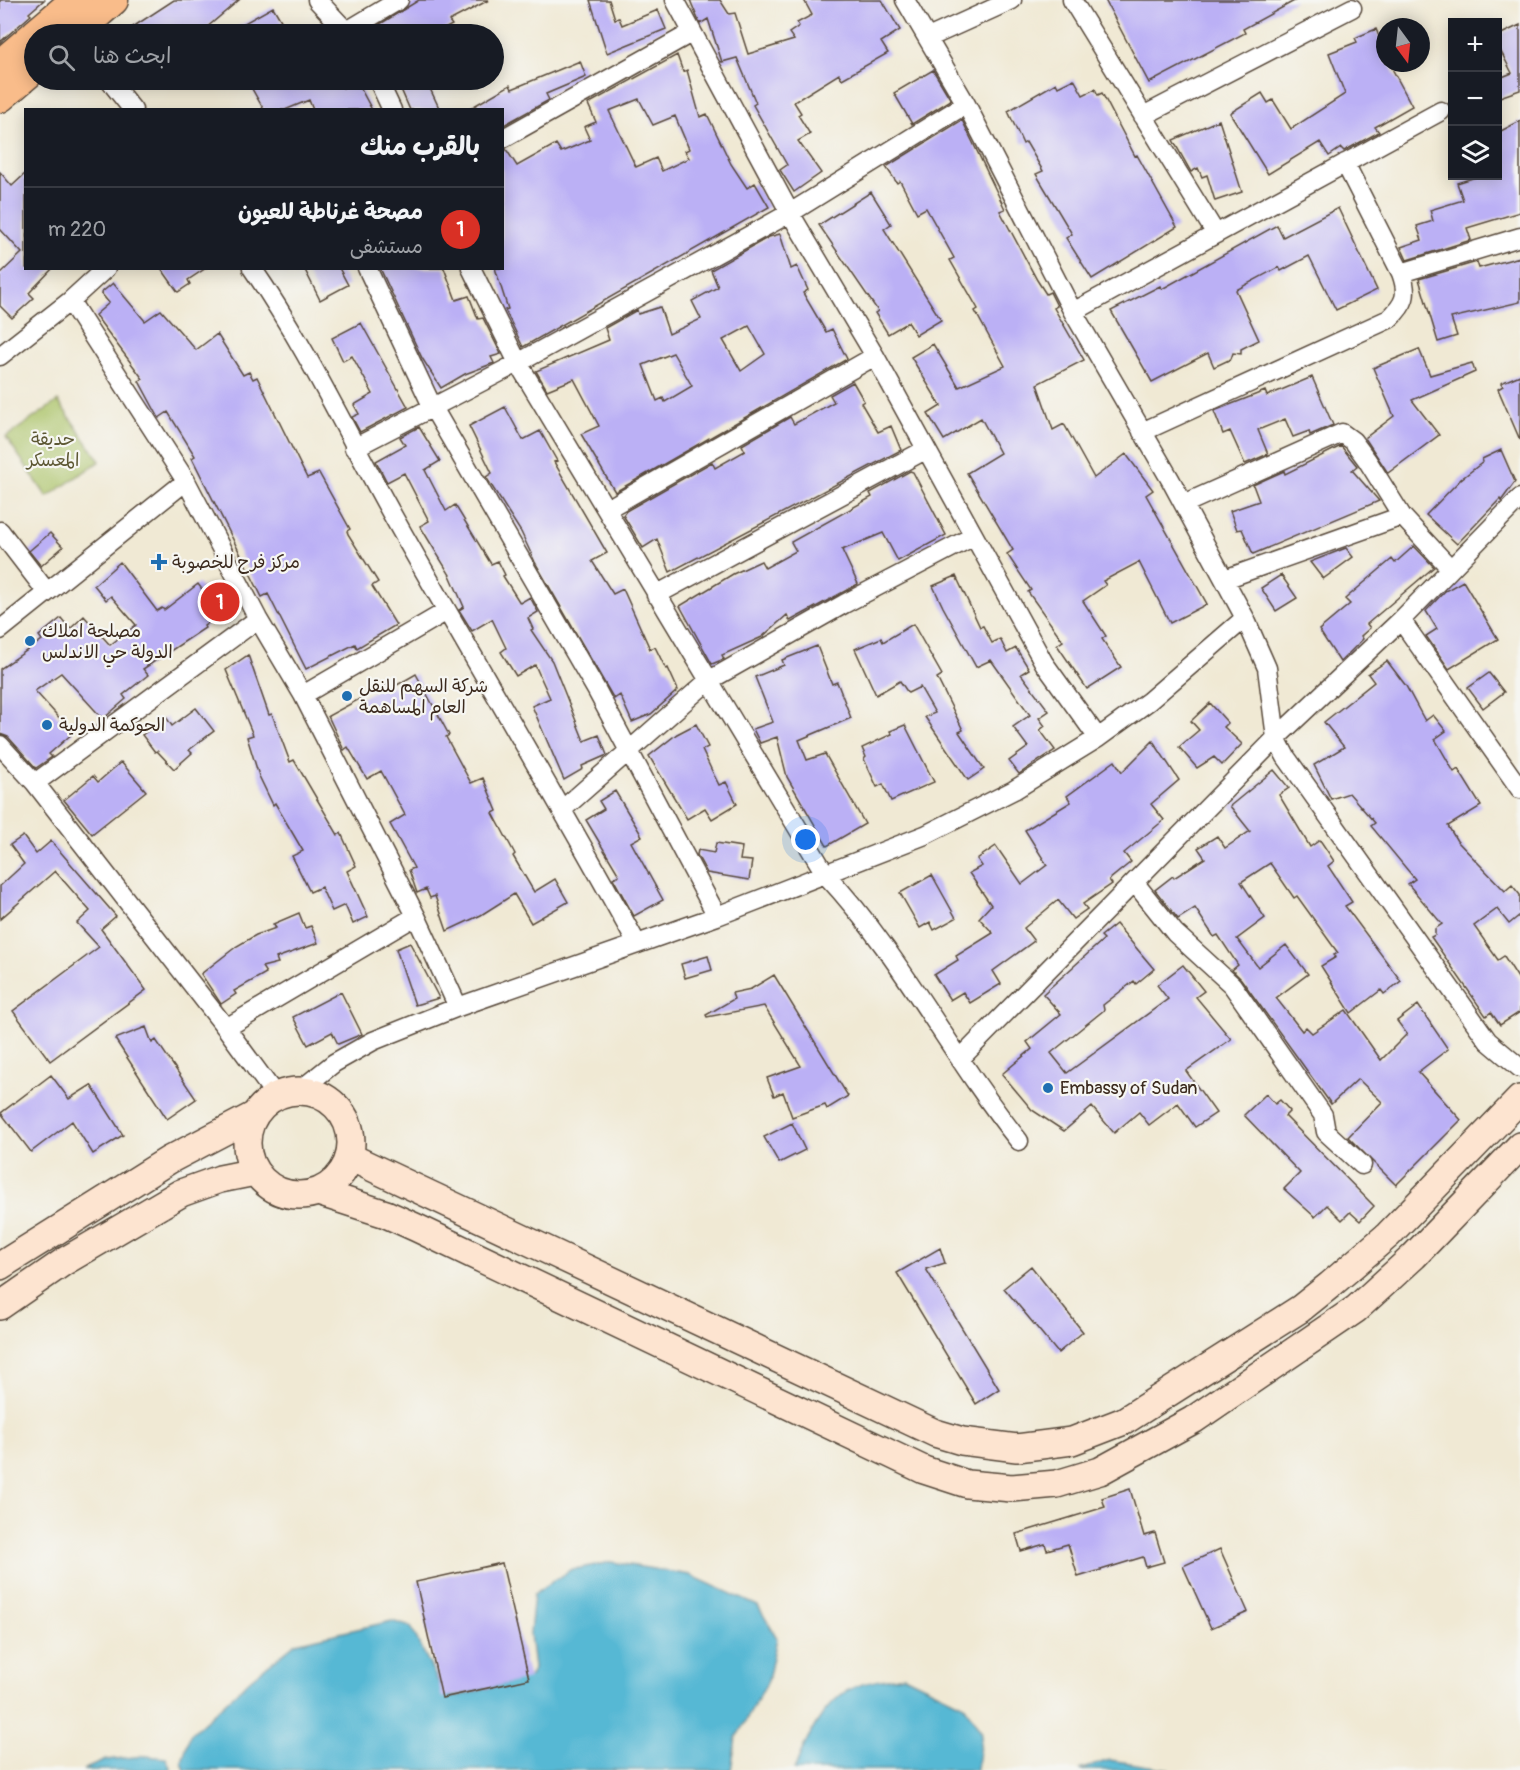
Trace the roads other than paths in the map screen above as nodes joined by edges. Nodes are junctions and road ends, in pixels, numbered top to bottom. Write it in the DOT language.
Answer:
graph roads {
  1 [pos="76,0"];
  2 [pos="112,0"];
  3 [pos="317,0"];
  4 [pos="399,0"];
  5 [pos="675,0"];
  6 [pos="905,0"];
  7 [pos="1012,0"];
  8 [pos="1072,0"];
  9 [pos="1352,8"];
  10 [pos="48,24"];
  11 [pos="87,24"];
  12 [pos="340,24"];
  13 [pos="362,24"];
  14 [pos="690,33"];
  15 [pos="928,38"];
  16 [pos="24,44"];
  17 [pos="0,65"];
  18 [pos="24,77"];
  19 [pos="117,90"];
  20 [pos="383,90"];
  21 [pos="0,97"];
  22 [pos="966,104"];
  23 [pos="131,108"];
  24 [pos="391,108"];
  25 [pos="1441,111"];
  26 [pos="1143,116"];
  27 [pos="504,138"];
  28 [pos="1346,163"];
  29 [pos="790,213"];
  30 [pos="1215,234"];
  31 [pos="1520,237"];
  32 [pos="104,270"];
  33 [pos="253,270"];
  34 [pos="368,270"];
  35 [pos="472,270"];
  36 [pos="1401,273"];
  37 [pos="70,301"];
  38 [pos="1073,312"];
  39 [pos="0,356"];
  40 [pos="875,356"];
  41 [pos="518,363"];
  42 [pos="432,406"];
  43 [pos="1142,432"];
  44 [pos="354,448"];
  45 [pos="925,450"];
  46 [pos="186,481"];
  47 [pos="1520,498"];
  48 [pos="1184,504"];
  49 [pos="607,509"];
  50 [pos="1402,516"];
  51 [pos="0,531"];
  52 [pos="974,536"];
  53 [pos="1450,568"];
  54 [pos="1225,579"];
  55 [pos="46,591"];
  56 [pos="656,595"];
  57 [pos="447,611"];
  58 [pos="1245,618"];
  59 [pos="258,619"];
  60 [pos="1401,620"];
  61 [pos="0,630"];
  62 [pos="708,681"];
  63 [pos="303,695"];
  64 [pos="1098,738"];
  65 [pos="1276,738"];
  66 [pos="0,746"];
  67 [pos="629,749"];
  68 [pos="35,783"];
  69 [pos="1520,789"];
  70 [pos="563,808"];
  71 [pos="825,875"];
  72 [pos="1135,883"];
  73 [pos="416,916"];
  74 [pos="717,916"];
  75 [pos="637,944"];
  76 [pos="458,1007"];
  77 [pos="226,1028"];
  78 [pos="961,1058"];
  79 [pos="1520,1068"];
  80 [pos="287,1094"];
  81 [pos="1520,1099"];
  82 [pos="255,1115"];
  83 [pos="1019,1141"];
  84 [pos="1520,1146"];
  85 [pos="350,1157"];
  86 [pos="1362,1166"];
  87 [pos="255,1172"];
  88 [pos="318,1192"];
  89 [pos="0,1266"];
  90 [pos="0,1306"];
  1 -- 10 [label="main road"];
  2 -- 11 [label="main road"];
  3 -- 12 [label="street"];
  4 -- 13 [label="street"];
  5 -- 14 [label="street"];
  6 -- 15 [label="street"];
  7 -- 15 [label="street"];
  8 -- 26 [label="street"];
  9 -- 26 [label="street"];
  14 -- 27 [label="street"];
  14 -- 29 [label="street"];
  15 -- 22 [label="street"];
  16 -- 17 [label="main road"];
  18 -- 21 [label="main road"];
  19 -- 23 [label="street"];
  20 -- 24 [label="street"];
  22 -- 29 [label="street"];
  22 -- 38 [label="street"];
  25 -- 28 [label="street"];
  26 -- 30 [label="street"];
  28 -- 30 [label="street"];
  28 -- 36 [label="street"];
  29 -- 40 [label="street"];
  29 -- 41 [label="street"];
  30 -- 38 [label="street"];
  31 -- 36 [label="street"];
  32 -- 37 [label="street"];
  33 -- 44 [label="street"];
  34 -- 42 [label="street"];
  35 -- 41 [label="street"];
  36 -- 43 [label="street"];
  37 -- 39 [label="street"];
  37 -- 46 [label="street"];
  38 -- 43 [label="street"];
  40 -- 45 [label="street"];
  40 -- 49 [label="street"];
  41 -- 42 [label="street"];
  41 -- 49 [label="street"];
  42 -- 44 [label="street"];
  42 -- 67 [label="street"];
  43 -- 48 [label="street"];
  44 -- 57 [label="street"];
  45 -- 52 [label="street"];
  45 -- 56 [label="street"];
  46 -- 55 [label="street"];
  46 -- 59 [label="street"];
  47 -- 53 [label="street"];
  48 -- 50 [label="street"];
  48 -- 54 [label="street"];
  49 -- 56 [label="street"];
  50 -- 53 [label="street"];
  50 -- 54 [label="street"];
  51 -- 55 [label="street"];
  52 -- 62 [label="street"];
  52 -- 64 [label="street"];
  53 -- 60 [label="street"];
  54 -- 58 [label="street"];
  55 -- 61 [label="street"];
  56 -- 62 [label="street"];
  57 -- 63 [label="street"];
  57 -- 70 [label="street"];
  58 -- 64 [label="street"];
  58 -- 65 [label="street"];
  59 -- 63 [label="street"];
  59 -- 68 [label="street"];
  60 -- 65 [label="street"];
  60 -- 69 [label="street"];
  62 -- 67 [label="street"];
  62 -- 71 [label="street"];
  63 -- 73 [label="street"];
  64 -- 71 [label="street"];
  65 -- 72 [label="street"];
  65 -- 79 [label="street"];
  66 -- 68 [label="street"];
  67 -- 70 [label="street"];
  67 -- 74 [label="street"];
  68 -- 77 [label="street"];
  70 -- 75 [label="street"];
  71 -- 74 [label="street"];
  71 -- 78 [label="street"];
  72 -- 78 [label="street"];
  72 -- 86 [label="street"];
  73 -- 76 [label="street"];
  73 -- 77 [label="street"];
  74 -- 75 [label="street"];
  75 -- 76 [label="street"];
  76 -- 80 [label="street"];
  77 -- 80 [label="street"];
  78 -- 83 [label="street"];
  80 -- 82 [label="street"];
  80 -- 85 [label="street"];
  81 -- 85 [label="street"];
  82 -- 87 [label="street"];
  82 -- 89 [label="street"];
  84 -- 88 [label="street"];
  85 -- 88 [label="street"];
  87 -- 88 [label="street"];
  87 -- 90 [label="street"];
}
